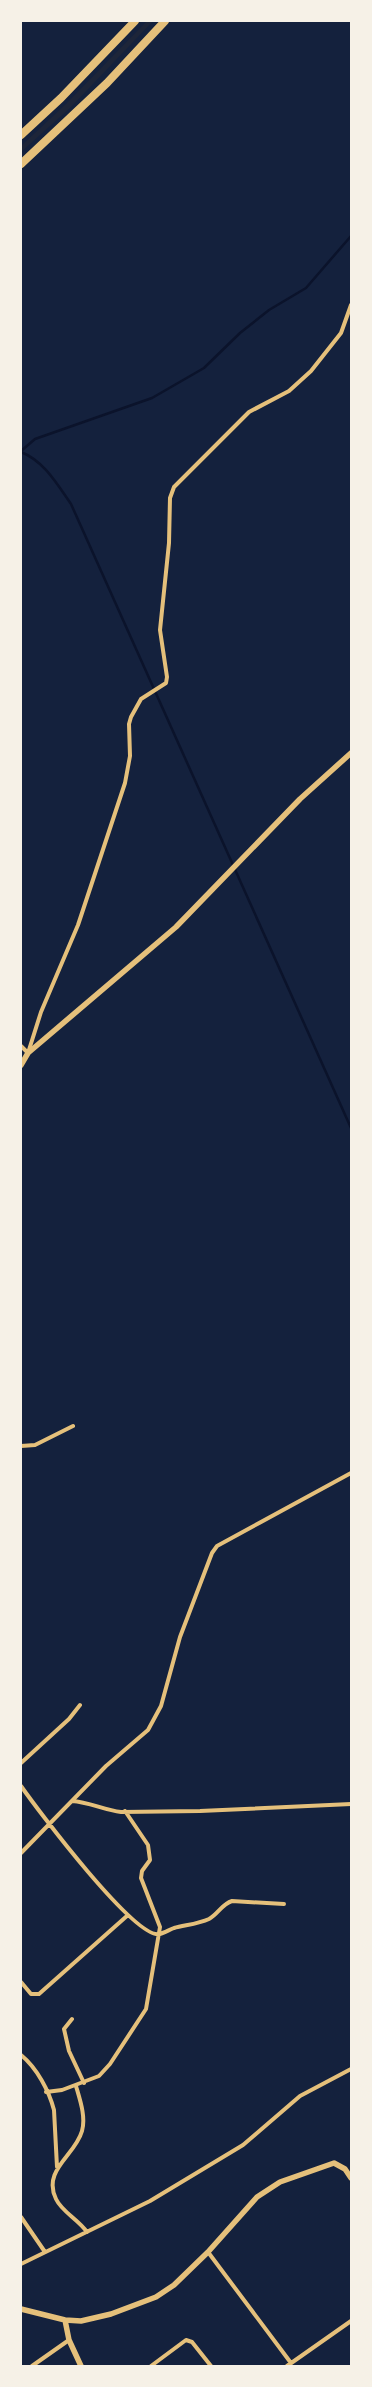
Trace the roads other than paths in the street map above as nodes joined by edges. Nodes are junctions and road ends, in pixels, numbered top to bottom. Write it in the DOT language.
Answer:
graph roads {
  1 [pos="135,21"];
  2 [pos="165,21"];
  3 [pos="21,135"];
  4 [pos="21,164"];
  5 [pos="351,305"];
  6 [pos="351,753"];
  7 [pos="21,1046"];
  8 [pos="28,1053"];
  9 [pos="21,1065"];
  10 [pos="73,1426"];
  11 [pos="21,1446"];
  12 [pos="351,1473"];
  13 [pos="80,1705"];
  14 [pos="21,1763"];
  15 [pos="21,1786"];
  16 [pos="72,1802"];
  17 [pos="351,1804"];
  18 [pos="125,1812"];
  19 [pos="50,1826"];
  20 [pos="21,1853"];
  21 [pos="284,1904"];
  22 [pos="128,1915"];
  23 [pos="159,1935"];
  24 [pos="21,1982"];
  25 [pos="72,2020"];
  26 [pos="21,2055"];
  27 [pos="351,2069"];
  28 [pos="84,2083"];
  29 [pos="76,2086"];
  30 [pos="46,2092"];
  31 [pos="56,2168"];
  32 [pos="351,2177"];
  33 [pos="21,2217"];
  34 [pos="87,2232"];
  35 [pos="45,2252"];
  36 [pos="208,2252"];
  37 [pos="21,2264"];
  38 [pos="21,2309"];
  39 [pos="66,2320"];
  40 [pos="351,2321"];
  41 [pos="69,2340"];
  42 [pos="289,2364"];
  43 [pos="32,2366"];
  44 [pos="81,2366"];
  45 [pos="152,2366"];
  46 [pos="211,2366"];
  1 -- 3 [label="highway"];
  2 -- 4 [label="highway"];
  5 -- 8 [label="street"];
  6 -- 8 [label="street"];
  7 -- 8 [label="street"];
  8 -- 9 [label="street"];
  10 -- 11 [label="street"];
  12 -- 16 [label="street"];
  13 -- 14 [label="street"];
  15 -- 19 [label="street"];
  16 -- 18 [label="street"];
  16 -- 19 [label="street"];
  17 -- 18 [label="street"];
  18 -- 23 [label="street"];
  19 -- 20 [label="street"];
  19 -- 22 [label="street"];
  21 -- 23 [label="street"];
  22 -- 23 [label="street"];
  22 -- 24 [label="street"];
  23 -- 28 [label="street"];
  25 -- 28 [label="street"];
  26 -- 30 [label="street"];
  27 -- 34 [label="street"];
  28 -- 29 [label="street"];
  29 -- 30 [label="street"];
  29 -- 31 [label="street"];
  30 -- 31 [label="street"];
  31 -- 34 [label="street"];
  32 -- 36 [label="street"];
  33 -- 35 [label="street"];
  34 -- 35 [label="street"];
  35 -- 37 [label="street"];
  36 -- 39 [label="street"];
  36 -- 42 [label="street"];
  38 -- 39 [label="street"];
  39 -- 41 [label="street"];
  40 -- 42 [label="street"];
  41 -- 43 [label="street"];
  41 -- 44 [label="street"];
  45 -- 46 [label="street"];
}
